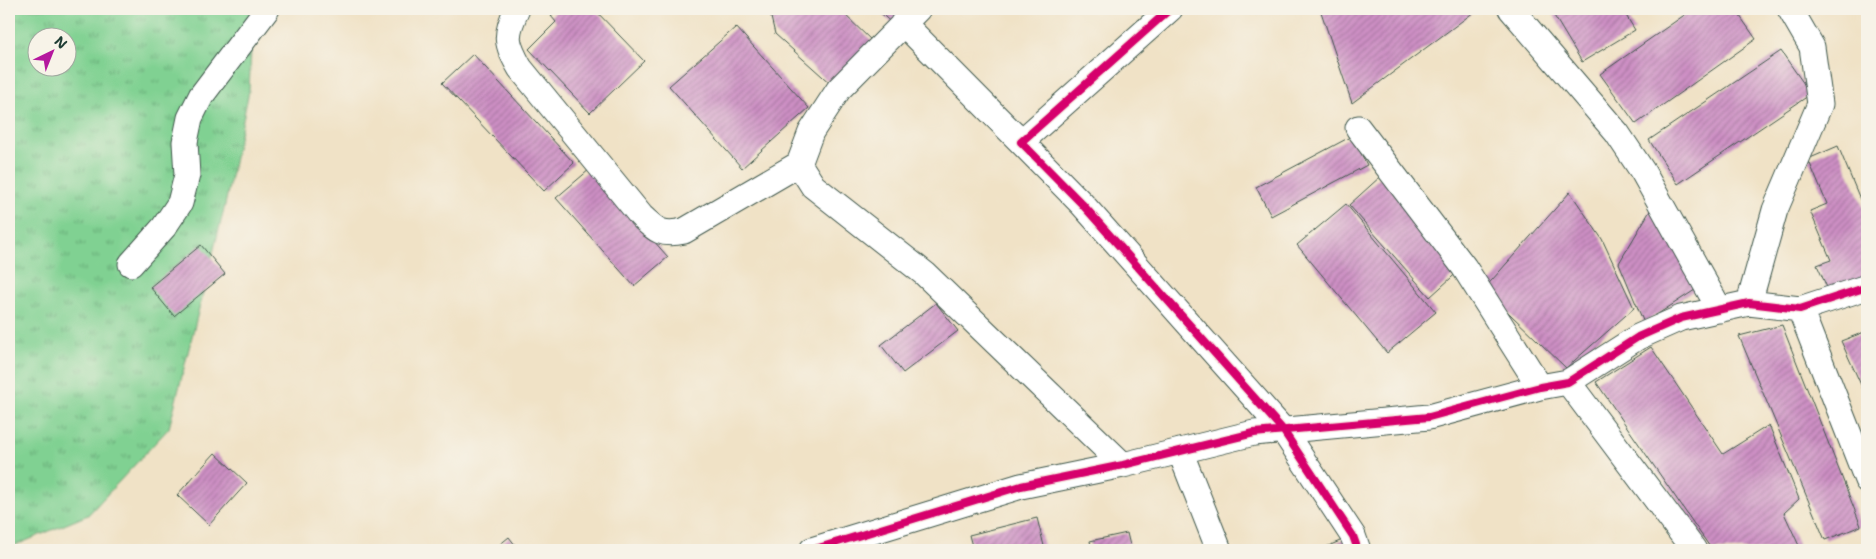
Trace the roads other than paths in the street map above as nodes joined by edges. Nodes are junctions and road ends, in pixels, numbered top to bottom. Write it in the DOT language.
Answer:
graph roads {
  1 [pos="267,9"];
  2 [pos="517,9"];
  3 [pos="1170,9"];
  4 [pos="1511,9"];
  5 [pos="1790,9"];
  6 [pos="911,16"];
  7 [pos="1358,128"];
  8 [pos="1021,142"];
  9 [pos="800,164"];
  10 [pos="130,264"];
  11 [pos="1867,287"];
  12 [pos="1749,303"];
  13 [pos="1800,308"];
  14 [pos="1720,310"];
  15 [pos="1568,382"];
  16 [pos="1540,387"];
  17 [pos="1283,430"];
  18 [pos="1180,451"];
  19 [pos="1123,465"];
  20 [pos="1867,480"];
  21 [pos="812,550"];
  22 [pos="1219,550"];
  23 [pos="1358,550"];
  24 [pos="1694,550"];
  1 -- 10 [label="street"];
  2 -- 9 [label="street"];
  3 -- 8 [label="street"];
  4 -- 14 [label="street"];
  5 -- 12 [label="street"];
  6 -- 8 [label="street"];
  6 -- 9 [label="street"];
  7 -- 16 [label="street"];
  8 -- 17 [label="street"];
  9 -- 19 [label="street"];
  11 -- 13 [label="street"];
  12 -- 13 [label="street"];
  12 -- 14 [label="street"];
  13 -- 20 [label="street"];
  14 -- 15 [label="street"];
  15 -- 16 [label="street"];
  15 -- 24 [label="street"];
  16 -- 17 [label="street"];
  17 -- 18 [label="street"];
  17 -- 23 [label="street"];
  18 -- 19 [label="street"];
  18 -- 22 [label="street"];
  19 -- 21 [label="street"];
}
